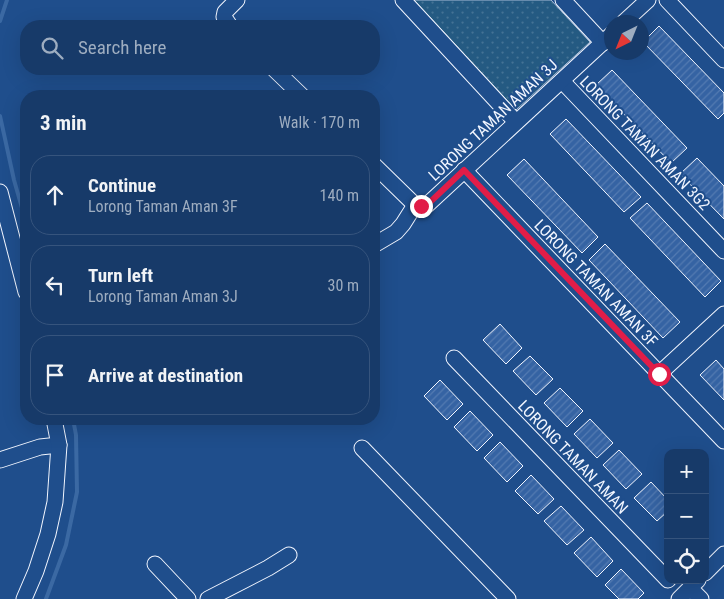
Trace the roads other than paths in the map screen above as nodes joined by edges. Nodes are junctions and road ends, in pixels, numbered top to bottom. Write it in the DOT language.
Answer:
graph roads {
  1 [pos="237,0"];
  2 [pos="403,0"];
  3 [pos="563,0"];
  4 [pos="648,0"];
  5 [pos="667,0"];
  6 [pos="632,15"];
  7 [pos="226,20"];
  8 [pos="604,36"];
  9 [pos="604,42"];
  10 [pos="724,60"];
  11 [pos="280,75"];
  12 [pos="562,81"];
  13 [pos="296,90"];
  14 [pos="516,122"];
  15 [pos="464,170"];
  16 [pos="380,172"];
  17 [pos="0,192"];
  18 [pos="415,205"];
  19 [pos="380,241"];
  20 [pos="724,251"];
  21 [pos="20,269"];
  22 [pos="724,314"];
  23 [pos="454,358"];
  24 [pos="659,374"];
  25 [pos="55,425"];
  26 [pos="724,441"];
  27 [pos="59,445"];
  28 [pos="362,448"];
  29 [pos="0,460"];
  30 [pos="724,554"];
  31 [pos="289,555"];
  32 [pos="154,564"];
  33 [pos="709,569"];
  34 [pos="664,576"];
  35 [pos="675,584"];
  36 [pos="688,591"];
  37 [pos="24,599"];
  38 [pos="188,599"];
  39 [pos="208,599"];
  40 [pos="508,599"];
  41 [pos="701,599"];
  1 -- 7 [label="street"];
  2 -- 14 [label="street"];
  3 -- 8 [label="street"];
  4 -- 6 [label="street"];
  5 -- 10 [label="street"];
  9 -- 12 [label="street, LORONG TAMAN AMAN 3J"];
  11 -- 13 [label="street"];
  12 -- 14 [label="street, LORONG TAMAN AMAN 3J"];
  12 -- 20 [label="street, LORONG TAMAN AMAN 3G2"];
  14 -- 15 [label="street, LORONG TAMAN AMAN 3J"];
  15 -- 18 [label="street, LORONG TAMAN AMAN 3J"];
  15 -- 24 [label="street, LORONG TAMAN AMAN 3F"];
  16 -- 18 [label="street"];
  17 -- 21 [label="street"];
  18 -- 19 [label="street"];
  22 -- 24 [label="street"];
  23 -- 34 [label="street, LORONG TAMAN AMAN"];
  24 -- 26 [label="street, LORONG TAMAN AMAN 3F"];
  25 -- 27 [label="street"];
  27 -- 29 [label="street"];
  27 -- 37 [label="street"];
  28 -- 40 [label="street"];
  30 -- 33 [label="street"];
  31 -- 39 [label="street"];
  32 -- 38 [label="street"];
  35 -- 36 [label="street, LORONG TAMAN AMAN"];
  36 -- 41 [label="street, LORONG TAMAN AMAN"];
}
